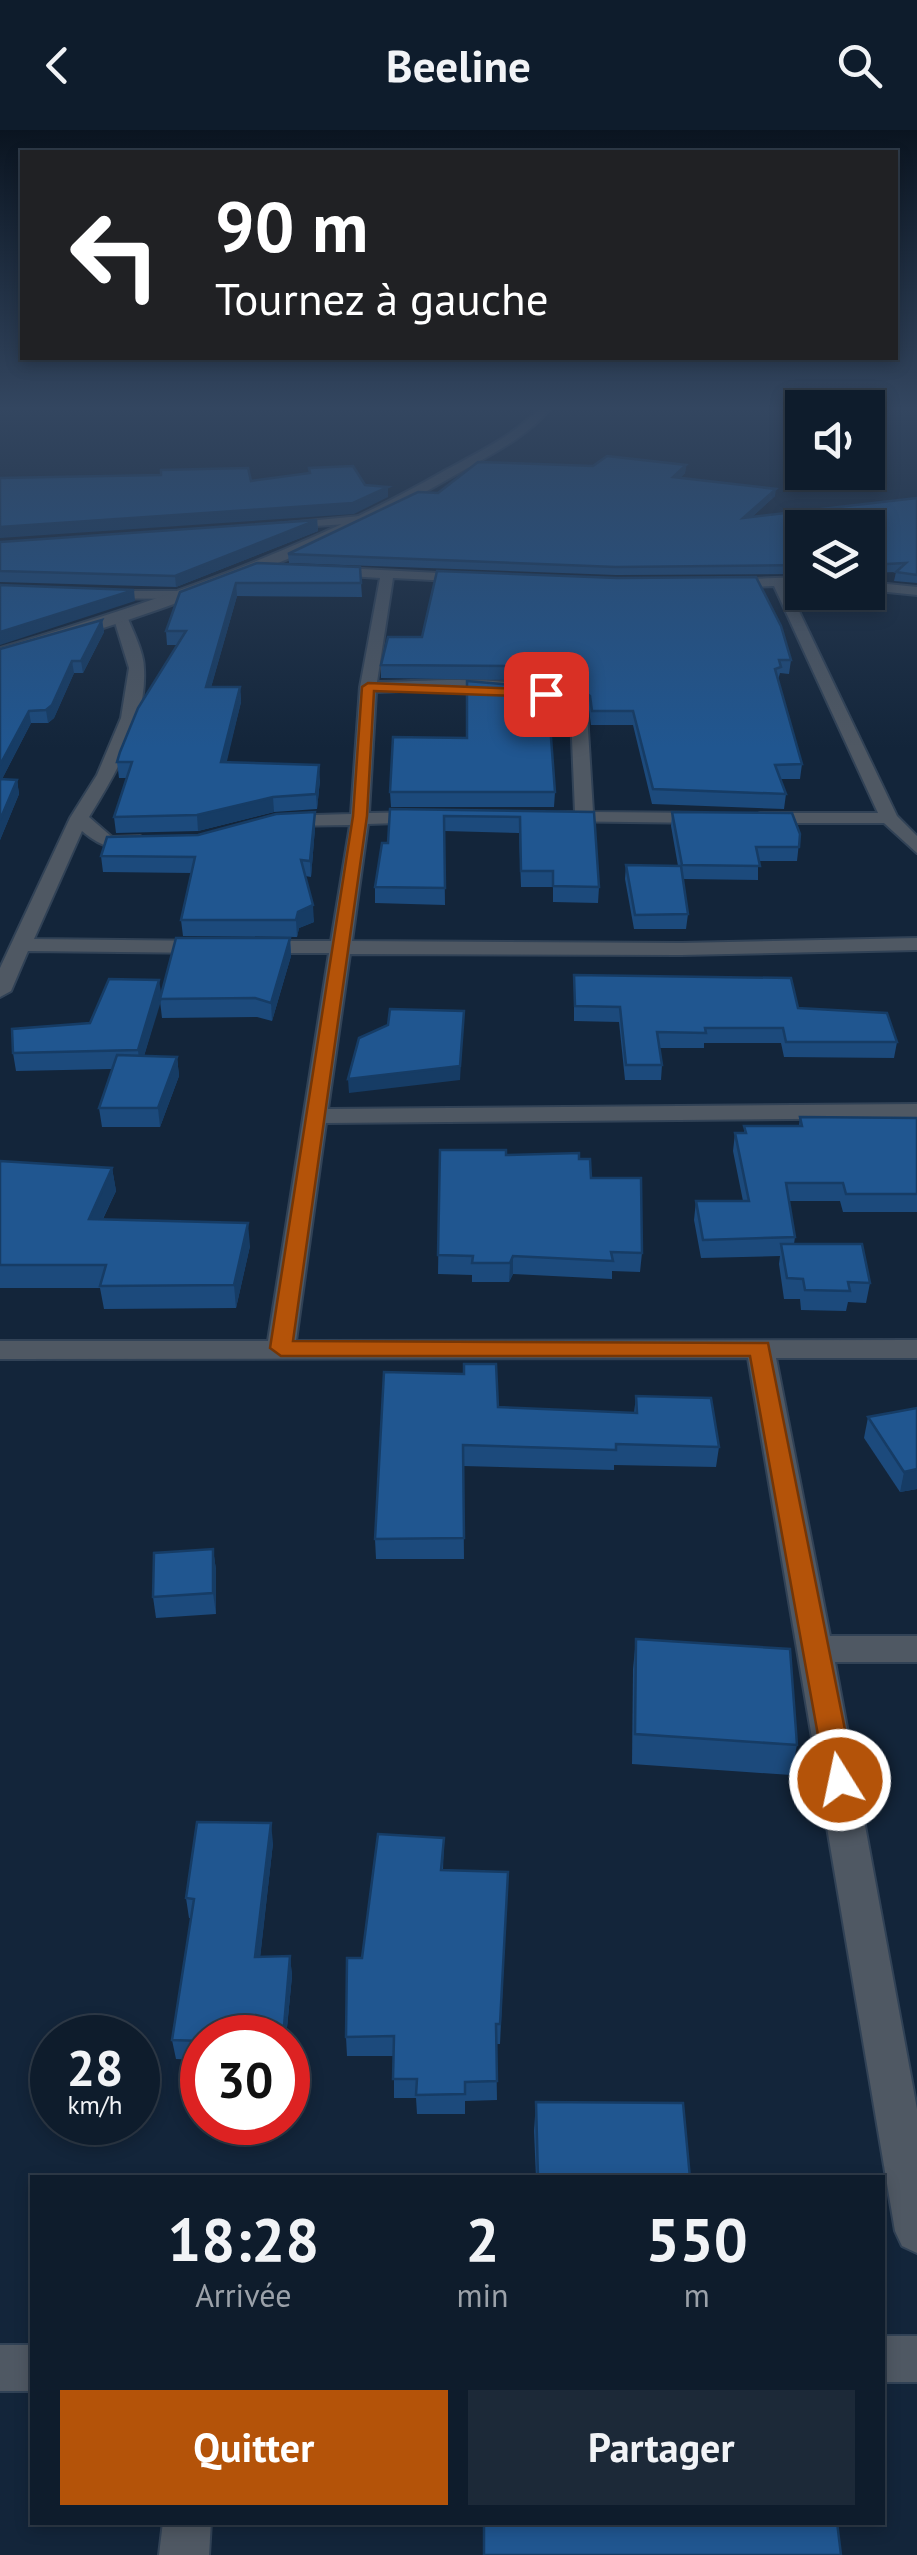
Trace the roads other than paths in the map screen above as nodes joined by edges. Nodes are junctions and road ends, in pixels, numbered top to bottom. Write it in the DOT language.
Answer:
graph roads {
  1 [pos="319,522"];
  2 [pos="355,522"];
  3 [pos="266,525"];
  4 [pos="258,568"];
  5 [pos="295,570"];
  6 [pos="313,571"];
  7 [pos="387,574"];
  8 [pos="482,578"];
  9 [pos="780,583"];
  10 [pos="785,583"];
  11 [pos="704,584"];
  12 [pos="885,588"];
  13 [pos="917,592"];
  14 [pos="76,594"];
  15 [pos="178,595"];
  16 [pos="120,616"];
  17 [pos="0,653"];
  18 [pos="368,687"];
  19 [pos="360,816"];
  20 [pos="453,817"];
  21 [pos="528,817"];
  22 [pos="584,817"];
  23 [pos="80,818"];
  24 [pos="889,818"];
  25 [pos="256,826"];
  26 [pos="162,842"];
  27 [pos="917,848"];
  28 [pos="917,944"];
  29 [pos="21,945"];
  30 [pos="339,948"];
  31 [pos="0,991"];
  32 [pos="917,1111"];
  33 [pos="315,1116"];
  34 [pos="281,1348"];
  35 [pos="760,1348"];
  36 [pos="917,1349"];
  37 [pos="0,1350"];
  38 [pos="816,1649"];
  39 [pos="917,1649"];
  40 [pos="917,2231"];
  41 [pos="885,2359"];
  42 [pos="917,2359"];
  43 [pos="0,2368"];
  44 [pos="30,2368"];
  45 [pos="187,2525"];
  46 [pos="184,2555"];
  1 -- 3 [label="street"];
  2 -- 4 [label="street"];
  4 -- 5 [label="street"];
  4 -- 15 [label="street"];
  6 -- 7 [label="street"];
  7 -- 8 [label="street"];
  7 -- 18 [label="street"];
  9 -- 10 [label="street"];
  9 -- 11 [label="street"];
  9 -- 24 [label="street"];
  12 -- 13 [label="street"];
  14 -- 15 [label="street"];
  15 -- 16 [label="street"];
  16 -- 17 [label="street"];
  16 -- 23 [label="street"];
  18 -- 19 [label="street"];
  18 -- 22 [label="street"];
  19 -- 20 [label="street"];
  19 -- 25 [label="street"];
  19 -- 30 [label="street"];
  21 -- 22 [label="street"];
  22 -- 24 [label="street"];
  23 -- 26 [label="street"];
  23 -- 29 [label="street"];
  24 -- 27 [label="street"];
  28 -- 30 [label="street"];
  29 -- 30 [label="street"];
  29 -- 31 [label="street"];
  30 -- 33 [label="street"];
  32 -- 33 [label="street"];
  33 -- 34 [label="street"];
  34 -- 35 [label="street"];
  34 -- 37 [label="street"];
  35 -- 36 [label="street"];
  35 -- 38 [label="street"];
  38 -- 39 [label="street"];
  38 -- 40 [label="street"];
  41 -- 42 [label="street"];
  43 -- 44 [label="street"];
  45 -- 46 [label="street"];
}
